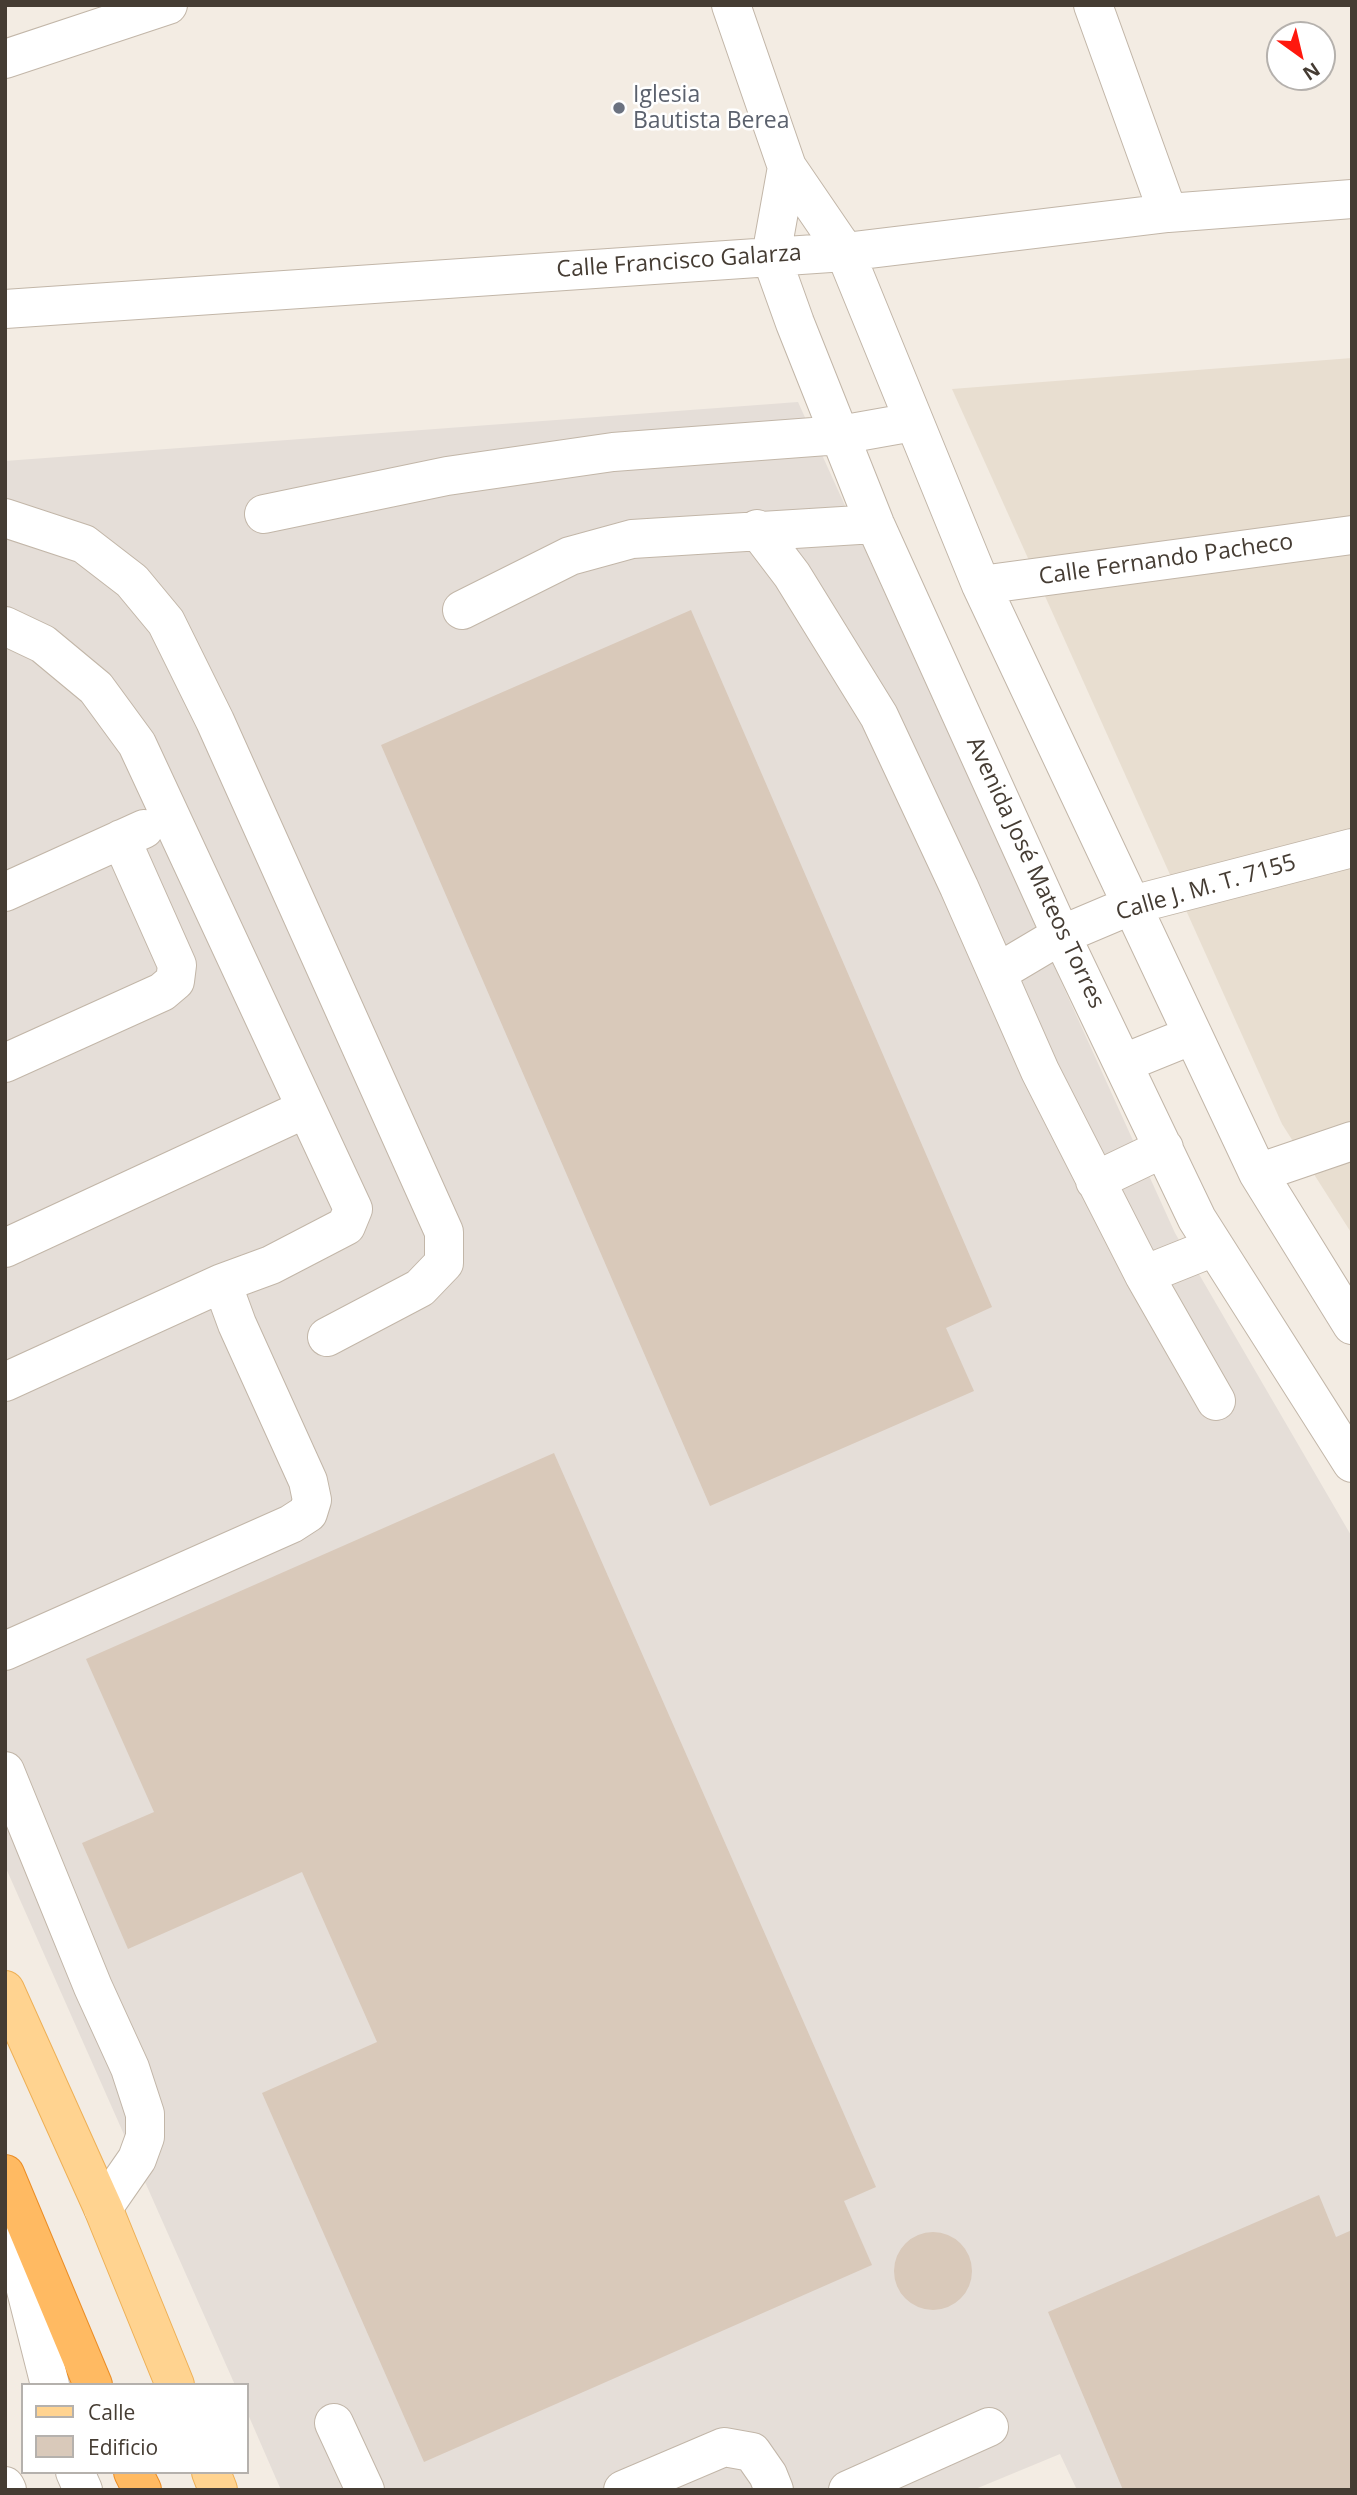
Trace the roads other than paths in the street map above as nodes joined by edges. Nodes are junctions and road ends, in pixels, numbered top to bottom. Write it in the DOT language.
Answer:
graph roads {
  1 [pos="168,5"];
  2 [pos="732,5"];
  3 [pos="1093,5"];
  4 [pos="5,59"];
  5 [pos="787,167"];
  6 [pos="1352,199"];
  7 [pos="1168,213"];
  8 [pos="845,252"];
  9 [pos="771,256"];
  10 [pos="5,309"];
  11 [pos="914,422"];
  12 [pos="839,435"];
  13 [pos="264,514"];
  14 [pos="5,518"];
  15 [pos="874,524"];
  16 [pos="757,529"];
  17 [pos="1352,535"];
  18 [pos="981,585"];
  19 [pos="462,610"];
  20 [pos="5,626"];
  21 [pos="171,816"];
  22 [pos="121,839"];
  23 [pos="1352,849"];
  24 [pos="5,892"];
  25 [pos="1132,905"];
  26 [pos="1061,935"];
  27 [pos="997,973"];
  28 [pos="1193,1035"];
  29 [pos="5,1063"];
  30 [pos="1124,1063"];
  31 [pos="305,1109"];
  32 [pos="1352,1142"];
  33 [pos="1164,1148"];
  34 [pos="1258,1173"];
  35 [pos="1095,1181"];
  36 [pos="1214,1247"];
  37 [pos="5,1248"];
  38 [pos="1144,1275"];
  39 [pos="222,1283"];
  40 [pos="1352,1325"];
  41 [pos="327,1337"];
  42 [pos="5,1382"];
  43 [pos="1216,1401"];
  44 [pos="1348,1450"];
  45 [pos="5,1651"];
  46 [pos="5,1771"];
  47 [pos="5,1990"];
  48 [pos="5,2174"];
  49 [pos="5,2207"];
  50 [pos="103,2208"];
  51 [pos="49,2383"];
  52 [pos="92,2383"];
  53 [pos="174,2383"];
  54 [pos="334,2423"];
  55 [pos="989,2427"];
  56 [pos="76,2474"];
  57 [pos="135,2474"];
  58 [pos="83,2490"];
  59 [pos="142,2490"];
  60 [pos="365,2490"];
  61 [pos="623,2490"];
  62 [pos="774,2490"];
  63 [pos="848,2490"];
  1 -- 4 [label="street"];
  2 -- 5 [label="street"];
  3 -- 7 [label="street"];
  5 -- 8 [label="street"];
  5 -- 9 [label="street"];
  6 -- 7 [label="street, Calle Francisco Galarza"];
  7 -- 8 [label="street, Calle Francisco Galarza"];
  8 -- 9 [label="street, Calle Francisco Galarza"];
  8 -- 11 [label="street"];
  9 -- 10 [label="street, Calle Francisco Galarza"];
  9 -- 12 [label="street, Avenida José Mateos Torres"];
  11 -- 12 [label="street"];
  11 -- 18 [label="street"];
  12 -- 13 [label="street"];
  12 -- 15 [label="street, Avenida José Mateos Torres"];
  14 -- 41 [label="street"];
  15 -- 16 [label="street"];
  15 -- 26 [label="street, Avenida José Mateos Torres"];
  16 -- 19 [label="street"];
  16 -- 27 [label="street"];
  17 -- 18 [label="street, Calle Fernando Pacheco"];
  18 -- 25 [label="street"];
  20 -- 21 [label="street"];
  21 -- 22 [label="street"];
  21 -- 31 [label="street"];
  22 -- 24 [label="street"];
  22 -- 29 [label="street"];
  23 -- 25 [label="street, Calle J. M. T. 7155"];
  25 -- 26 [label="street, Calle J. M. T. 7155"];
  25 -- 28 [label="street"];
  26 -- 27 [label="street, Calle J. M. T. 7155"];
  26 -- 30 [label="street, Avenida José Mateos Torres"];
  27 -- 35 [label="street"];
  28 -- 30 [label="street"];
  28 -- 34 [label="street"];
  30 -- 33 [label="street, Avenida José Mateos Torres"];
  31 -- 37 [label="street"];
  31 -- 39 [label="street"];
  32 -- 34 [label="street"];
  33 -- 35 [label="street"];
  33 -- 36 [label="street, Avenida José Mateos Torres"];
  34 -- 40 [label="street"];
  35 -- 38 [label="street"];
  36 -- 38 [label="street"];
  36 -- 44 [label="street, Avenida José Mateos Torres"];
  38 -- 43 [label="street"];
  39 -- 42 [label="street"];
  39 -- 45 [label="street"];
  46 -- 50 [label="street"];
  47 -- 50 [label="main road"];
  48 -- 52 [label="highway"];
  49 -- 51 [label="street"];
  50 -- 53 [label="main road"];
  54 -- 60 [label="street"];
  55 -- 63 [label="street"];
  56 -- 58 [label="street"];
  57 -- 59 [label="highway"];
  61 -- 62 [label="street"];
}
